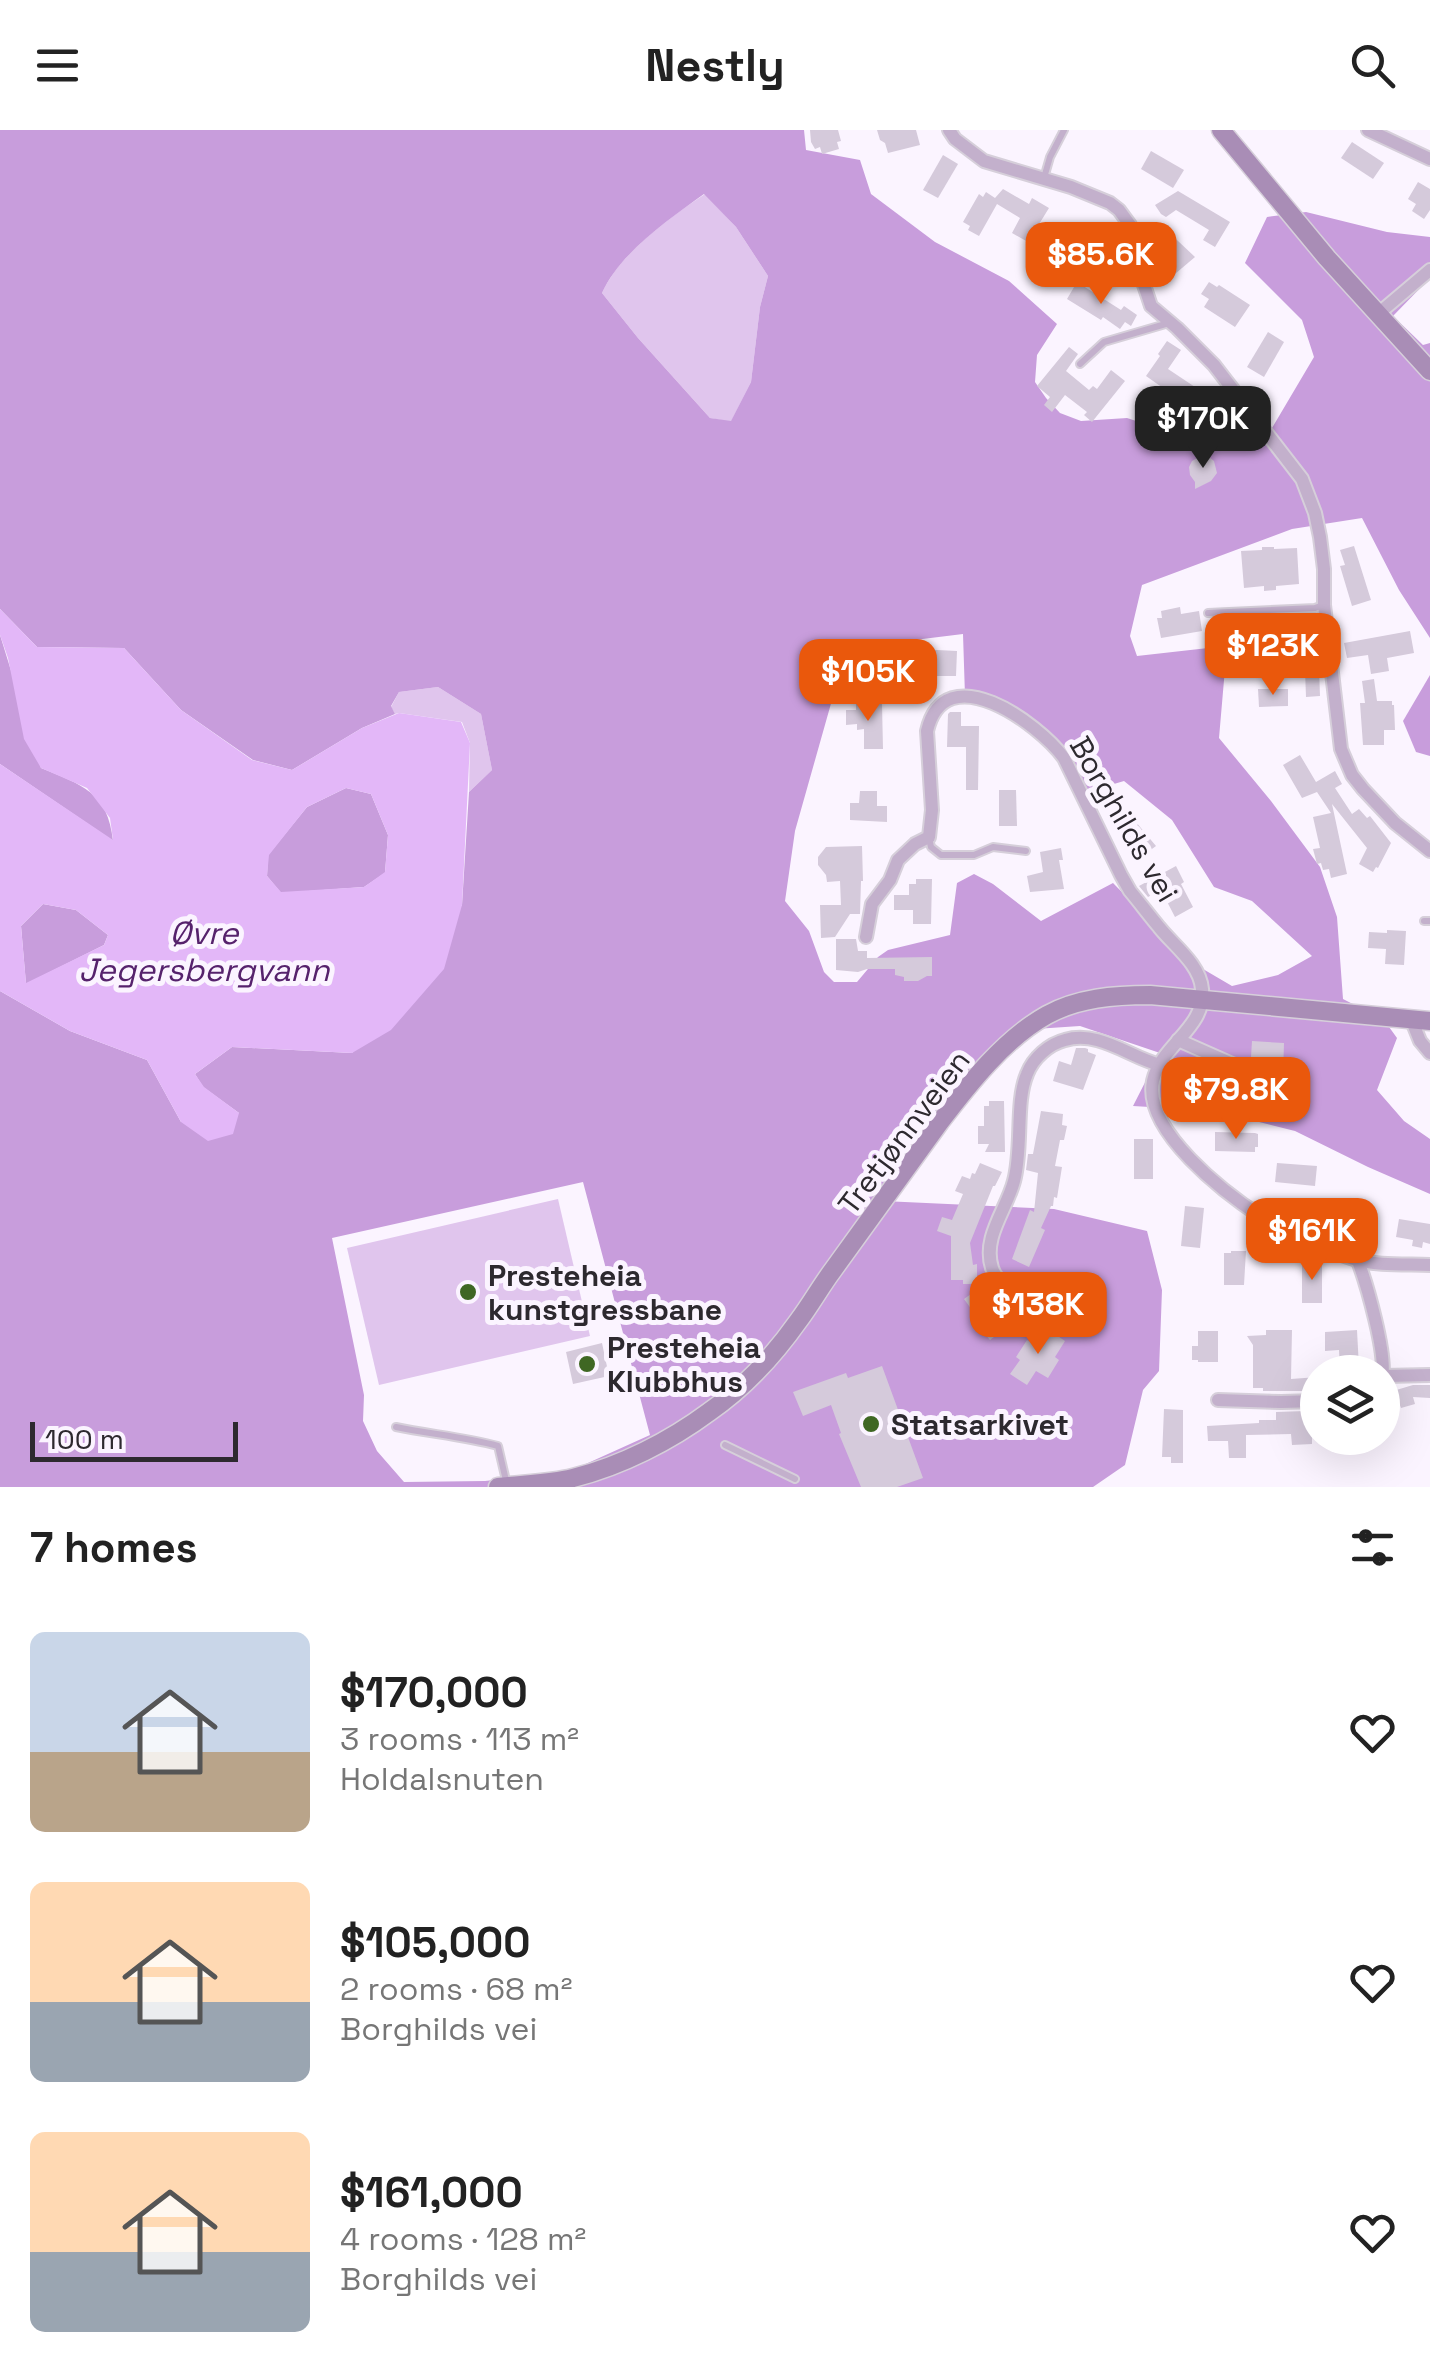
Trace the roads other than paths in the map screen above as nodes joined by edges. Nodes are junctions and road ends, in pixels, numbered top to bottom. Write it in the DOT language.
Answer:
graph roads {
  1 [pos="949,130"];
  2 [pos="1064,130"];
  3 [pos="1222,130"];
  4 [pos="1368,130"];
  5 [pos="1430,159"];
  6 [pos="1044,179"];
  7 [pos="1429,274"];
  8 [pos="1378,314"];
  9 [pos="1170,322"];
  10 [pos="1080,364"];
  11 [pos="1430,371"];
  12 [pos="1324,605"];
  13 [pos="1208,613"];
  14 [pos="929,837"];
  15 [pos="1026,850"];
  16 [pos="1430,851"];
  17 [pos="866,937"];
  18 [pos="1202,999"];
  19 [pos="1421,1021"];
  20 [pos="1178,1040"];
  21 [pos="1430,1053"];
  22 [pos="1160,1066"];
  23 [pos="1239,1067"];
  24 [pos="1358,1261"];
  25 [pos="1430,1265"];
  26 [pos="1056,1320"];
  27 [pos="1380,1355"];
  28 [pos="1430,1375"];
  29 [pos="1400,1376"];
  30 [pos="1218,1400"];
  31 [pos="1300,1401"];
  32 [pos="396,1426"];
  33 [pos="725,1445"];
  34 [pos="592,1480"];
  35 [pos="795,1480"];
  36 [pos="507,1486"];
  37 [pos="498,1487"];
  1 -- 6 [label="street"];
  2 -- 6 [label="lane"];
  3 -- 8 [label="street"];
  4 -- 5 [label="street"];
  6 -- 9 [label="street"];
  7 -- 8 [label="street"];
  8 -- 11 [label="street"];
  9 -- 10 [label="lane"];
  9 -- 12 [label="street"];
  12 -- 13 [label="lane"];
  12 -- 16 [label="street"];
  14 -- 15 [label="lane"];
  14 -- 17 [label="street"];
  14 -- 18 [label="street, Borghilds vei"];
  18 -- 19 [label="street, Tretjønnveien"];
  18 -- 20 [label="street"];
  18 -- 34 [label="street, Tretjønnveien"];
  19 -- 21 [label="street"];
  20 -- 22 [label="street"];
  20 -- 23 [label="street"];
  22 -- 24 [label="street"];
  22 -- 26 [label="street"];
  24 -- 25 [label="street"];
  24 -- 27 [label="street"];
  28 -- 29 [label="street"];
  30 -- 31 [label="street"];
  32 -- 36 [label="lane"];
  33 -- 35 [label="lane"];
  34 -- 36 [label="street, Tretjønnveien"];
  36 -- 37 [label="street, Tretjønnveien"];
}
